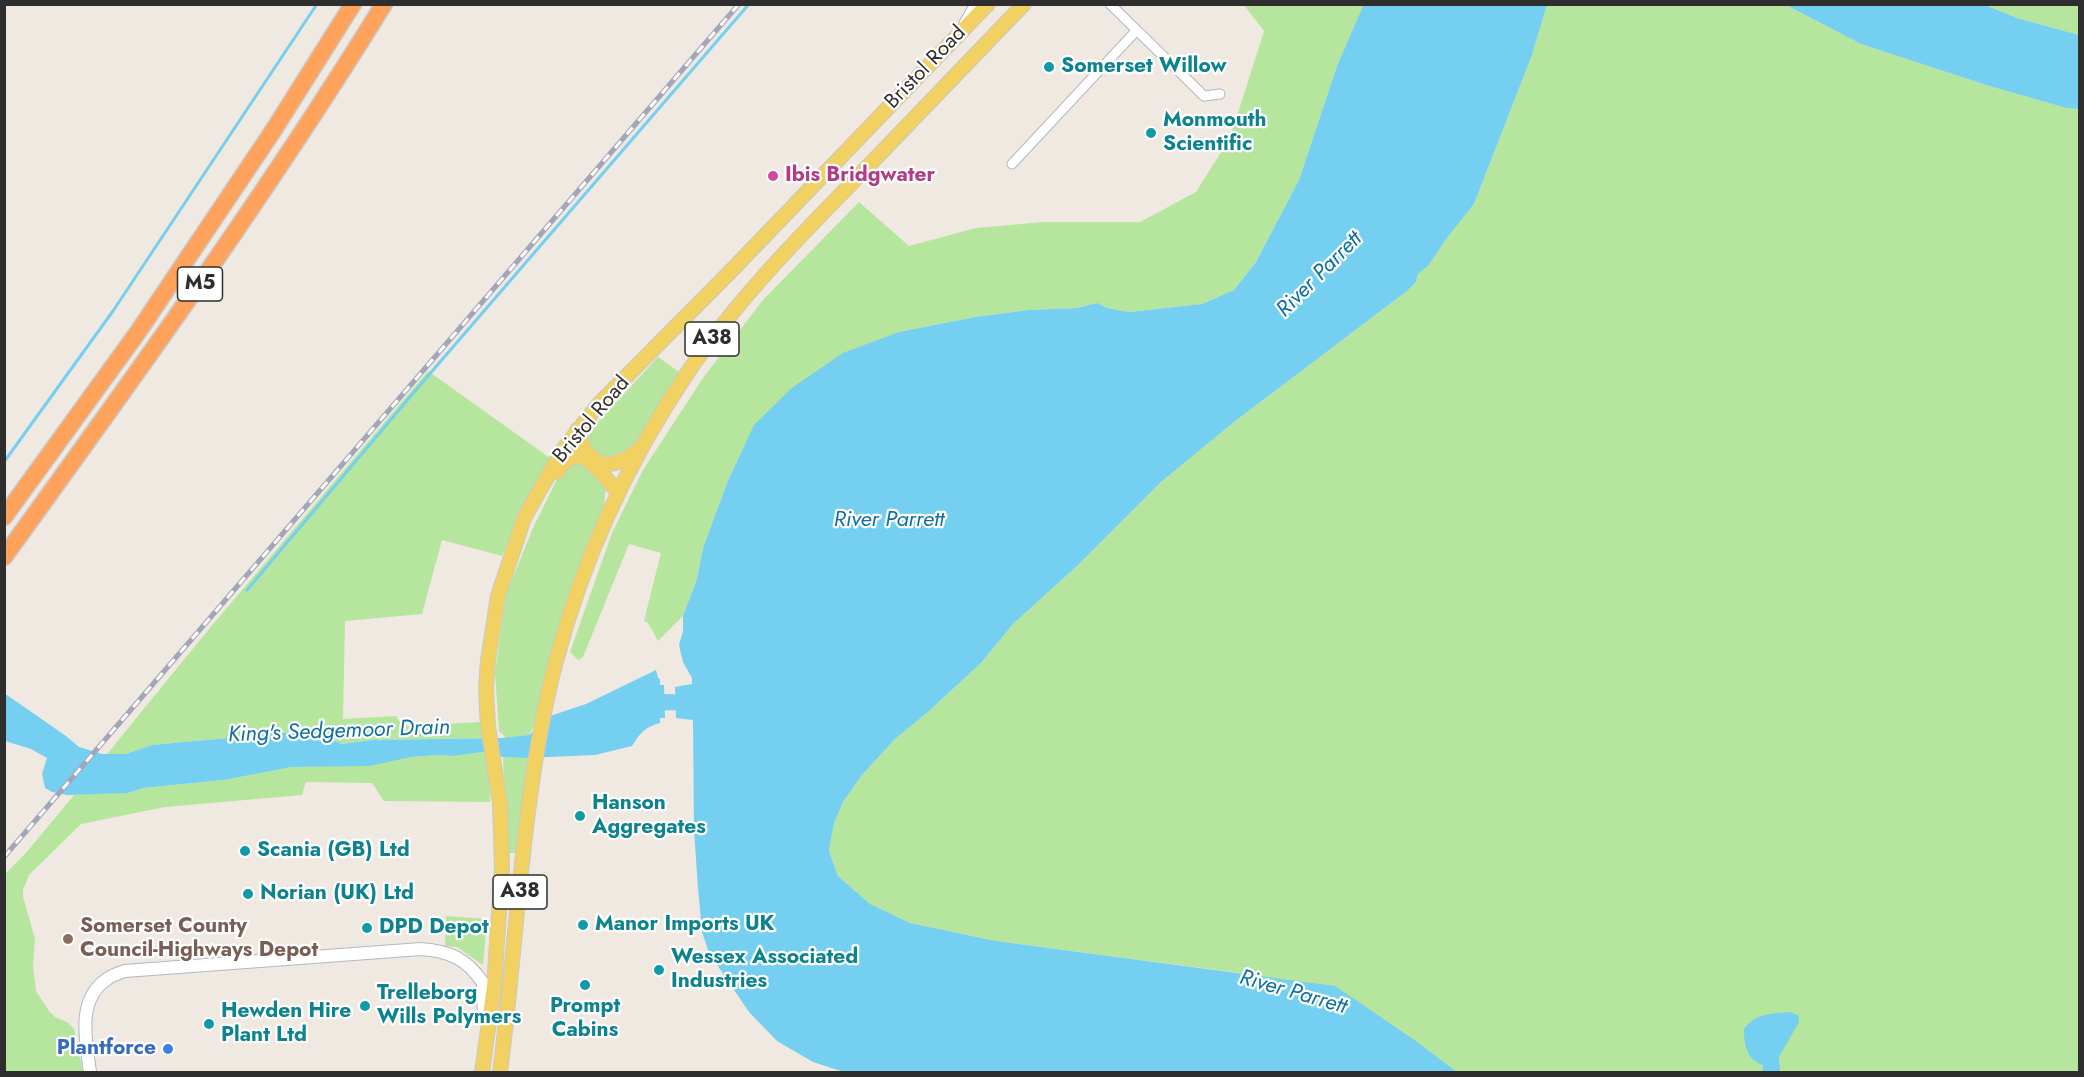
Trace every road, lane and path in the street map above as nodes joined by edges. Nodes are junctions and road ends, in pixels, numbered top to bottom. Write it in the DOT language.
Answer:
graph roads {
  1 [pos="353,4"];
  2 [pos="384,4"];
  3 [pos="975,4"];
  4 [pos="988,4"];
  5 [pos="1024,4"];
  6 [pos="1033,4"];
  7 [pos="1110,5"];
  8 [pos="1136,31"];
  9 [pos="990,40"];
  10 [pos="951,43"];
  11 [pos="1220,94"];
  12 [pos="1012,164"];
  13 [pos="577,430"];
  14 [pos="642,447"];
  15 [pos="618,492"];
  16 [pos="4,517"];
  17 [pos="517,538"];
  18 [pos="4,557"];
  19 [pos="485,1058"];
  20 [pos="90,1072"];
  21 [pos="482,1072"];
  22 [pos="500,1072"];
  1 -- 16 [label="highway, M5"];
  2 -- 18 [label="highway, M5"];
  3 -- 10 [label="street"];
  4 -- 10 [label="main road, Bristol Road / A38"];
  5 -- 9 [label="main road, Bristol Road / A38"];
  6 -- 9 [label="street"];
  7 -- 8 [label="street"];
  8 -- 11 [label="street"];
  8 -- 12 [label="street"];
  9 -- 14 [label="main road, Bristol Road / A38"];
  10 -- 13 [label="main road, Bristol Road / A38"];
  13 -- 14 [label="main road"];
  13 -- 17 [label="main road, Bristol Road / A38"];
  14 -- 15 [label="main road, Bristol Road / A38"];
  15 -- 17 [label="main road"];
  15 -- 22 [label="main road, Bristol Road / A38"];
  17 -- 19 [label="main road, Bristol Road / A38"];
  19 -- 20 [label="street"];
  19 -- 21 [label="main road, Bristol Road / A38"];
}
